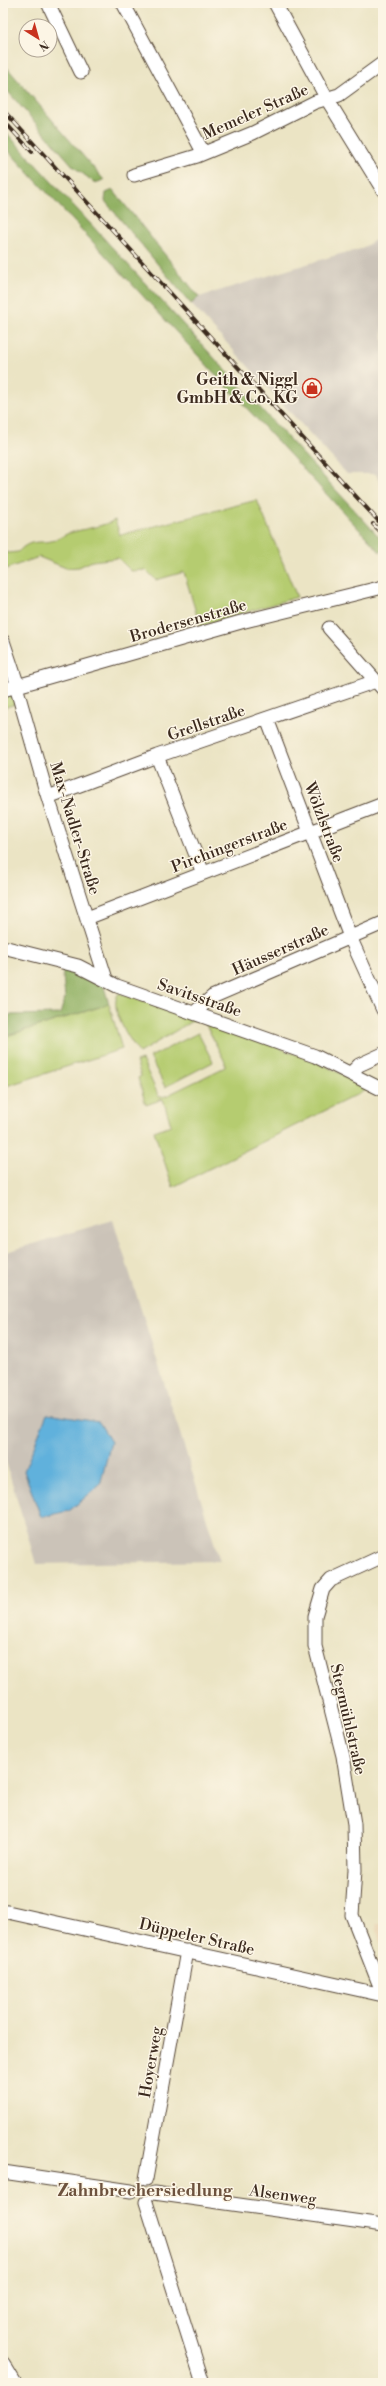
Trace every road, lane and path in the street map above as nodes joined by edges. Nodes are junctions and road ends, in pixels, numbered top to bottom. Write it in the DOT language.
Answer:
graph roads {
  1 [pos="48,3"];
  2 [pos="123,3"];
  3 [pos="275,3"];
  4 [pos="383,63"];
  5 [pos="81,72"];
  6 [pos="327,99"];
  7 [pos="203,152"];
  8 [pos="134,175"];
  9 [pos="383,190"];
  10 [pos="383,587"];
  11 [pos="329,628"];
  12 [pos="3,641"];
  13 [pos="380,685"];
  14 [pos="17,686"];
  15 [pos="3,690"];
  16 [pos="267,719"];
  17 [pos="157,756"];
  18 [pos="48,797"];
  19 [pos="383,804"];
  20 [pos="311,832"];
  21 [pos="203,873"];
  22 [pos="87,918"];
  23 [pos="383,923"];
  24 [pos="350,937"];
  25 [pos="3,947"];
  26 [pos="106,978"];
  27 [pos="383,1010"];
  28 [pos="195,1012"];
  29 [pos="383,1054"];
  30 [pos="351,1073"];
  31 [pos="383,1090"];
  32 [pos="383,1556"];
  33 [pos="3,1911"];
  34 [pos="188,1951"];
  35 [pos="383,1995"];
  36 [pos="3,2172"];
  37 [pos="146,2179"];
  38 [pos="131,2191"];
  39 [pos="150,2197"];
  40 [pos="383,2225"];
  41 [pos="3,2363"];
  42 [pos="15,2383"];
  43 [pos="203,2383"];
  1 -- 5 [label="street"];
  2 -- 7 [label="street"];
  3 -- 6 [label="street"];
  4 -- 6 [label="street, Memeler Straße"];
  6 -- 7 [label="street, Memeler Straße"];
  6 -- 9 [label="street"];
  7 -- 8 [label="street, Memeler Straße"];
  10 -- 14 [label="street, Brodersenstraße"];
  11 -- 13 [label="street"];
  12 -- 14 [label="street, Max-Nadler-Straße"];
  13 -- 16 [label="street, Grellstraße"];
  14 -- 15 [label="street, Brodersenstraße"];
  14 -- 18 [label="street, Max-Nadler-Straße"];
  16 -- 17 [label="street, Grellstraße"];
  16 -- 20 [label="street, Wölzlstraße"];
  17 -- 18 [label="street, Grellstraße"];
  17 -- 21 [label="street"];
  18 -- 22 [label="street, Max-Nadler-Straße"];
  19 -- 20 [label="street, Pirchingerstraße"];
  20 -- 21 [label="street, Pirchingerstraße"];
  20 -- 24 [label="street, Wölzlstraße"];
  21 -- 22 [label="street, Pirchingerstraße"];
  22 -- 26 [label="street, Max-Nadler-Straße"];
  23 -- 24 [label="street, Häusserstraße"];
  24 -- 27 [label="street, Wölzlstraße"];
  24 -- 28 [label="street, Häusserstraße"];
  25 -- 26 [label="street, Savitsstraße"];
  26 -- 28 [label="street, Savitsstraße"];
  28 -- 30 [label="street, Savitsstraße"];
  29 -- 30 [label="street"];
  30 -- 31 [label="street, Savitsstraße"];
  32 -- 35 [label="street, Stegmühlstraße"];
  33 -- 34 [label="street, Düppeler Straße"];
  34 -- 35 [label="street, Düppeler Straße"];
  34 -- 37 [label="street, Hoyerweg"];
  36 -- 38 [label="street, Alsenweg"];
  37 -- 38 [label="street"];
  37 -- 39 [label="street"];
  38 -- 39 [label="street, Alsenweg"];
  39 -- 40 [label="street, Alsenweg"];
  39 -- 43 [label="street"];
  41 -- 42 [label="street"];
}
